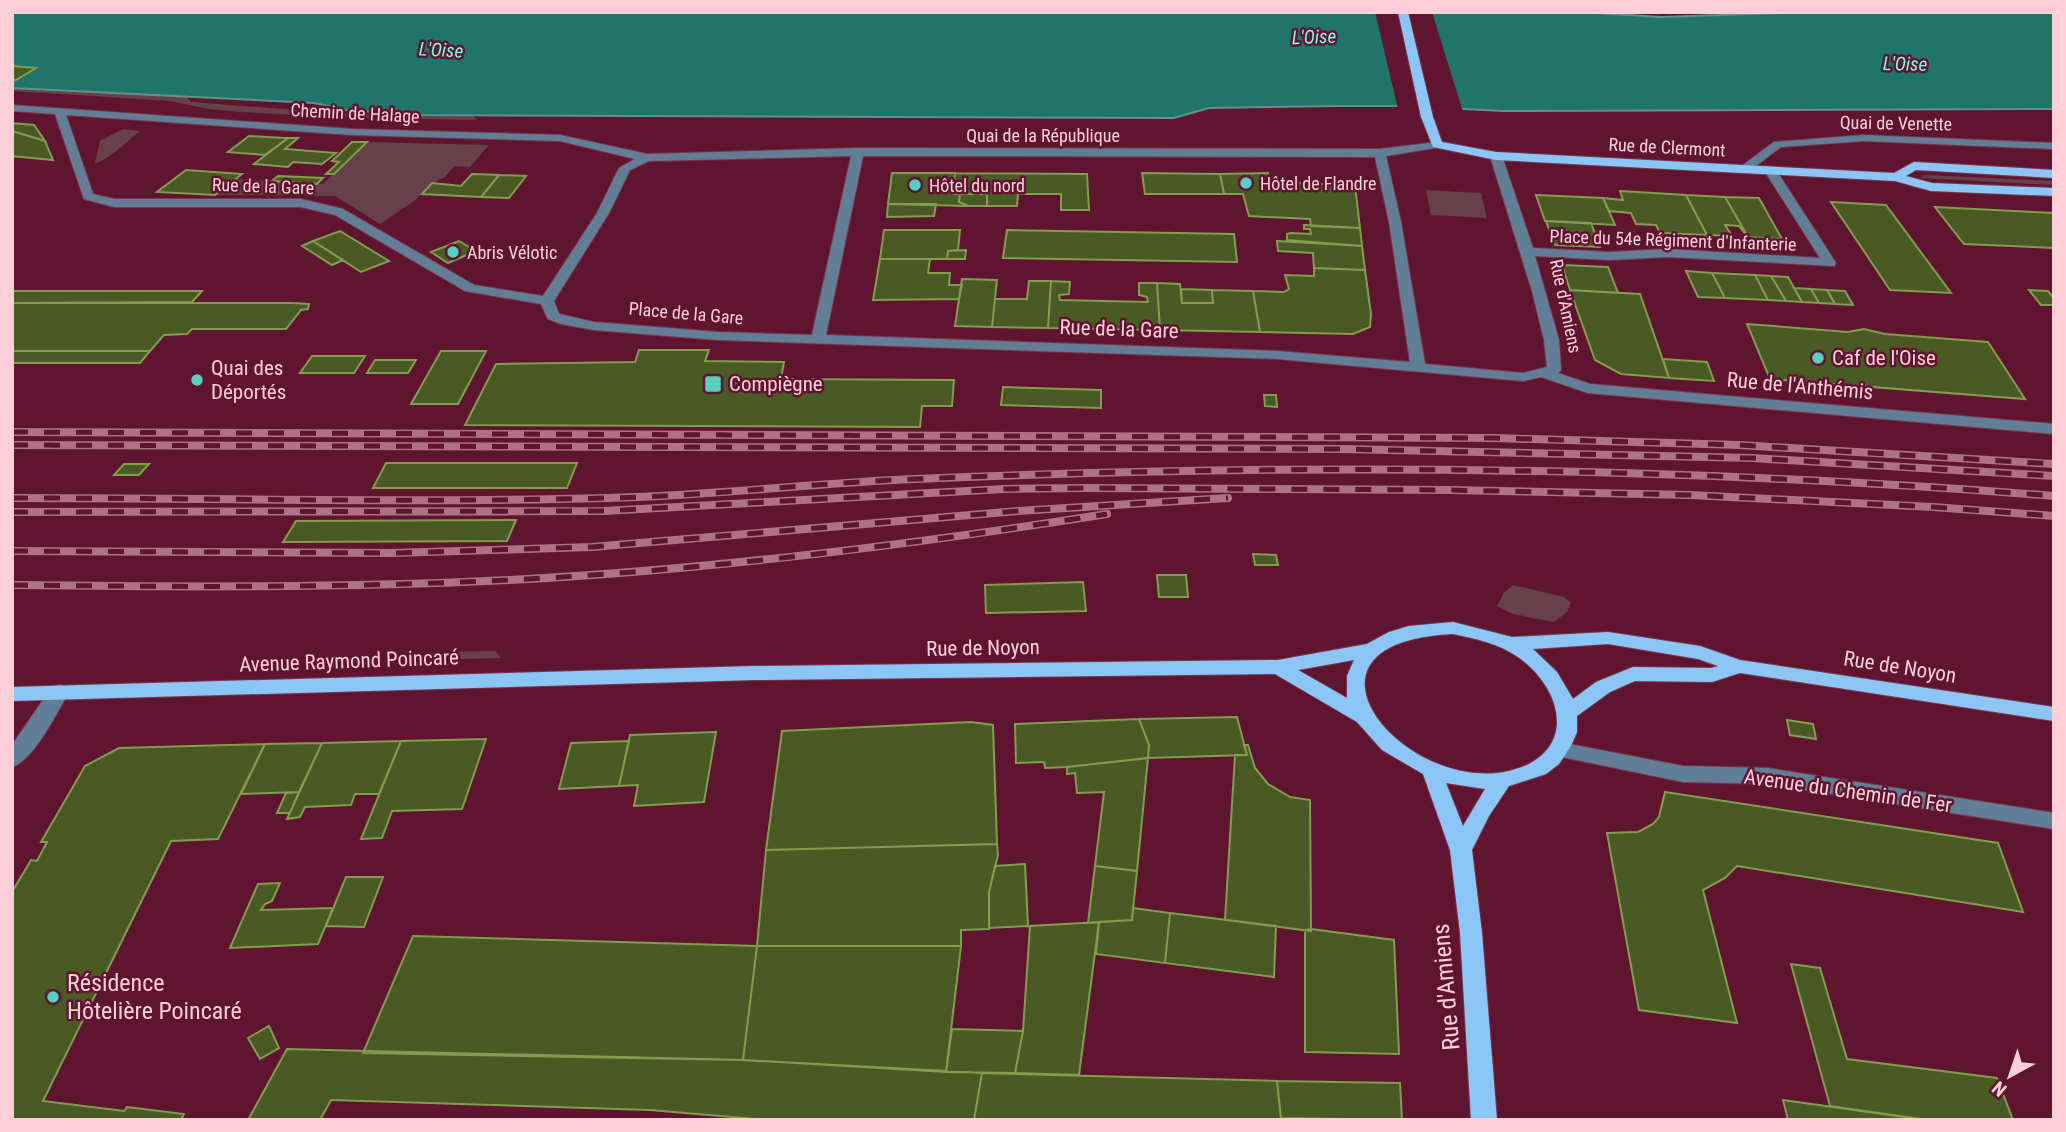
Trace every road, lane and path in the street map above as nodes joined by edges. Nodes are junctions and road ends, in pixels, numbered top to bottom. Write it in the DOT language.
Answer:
graph roads {
  1 [pos="1403,12"];
  2 [pos="12,108"];
  3 [pos="59,111"];
  4 [pos="1437,145"];
  5 [pos="2054,146"];
  6 [pos="858,152"];
  7 [pos="1380,153"];
  8 [pos="1496,156"];
  9 [pos="647,158"];
  10 [pos="1745,168"];
  11 [pos="1770,170"];
  12 [pos="2054,174"];
  13 [pos="1896,177"];
  14 [pos="2054,192"];
  15 [pos="1530,252"];
  16 [pos="547,302"];
  17 [pos="818,341"];
  18 [pos="1418,367"];
  19 [pos="1545,374"];
  20 [pos="2054,429"];
  21 [pos="1512,645"];
  22 [pos="1372,650"];
  23 [pos="1739,666"];
  24 [pos="1278,667"];
  25 [pos="688,676"];
  26 [pos="59,692"];
  27 [pos="12,694"];
  28 [pos="1567,713"];
  29 [pos="2054,714"];
  30 [pos="1364,717"];
  31 [pos="1559,750"];
  32 [pos="12,759"];
  33 [pos="1431,769"];
  34 [pos="1502,781"];
  35 [pos="2054,821"];
  36 [pos="1461,850"];
  37 [pos="1484,1120"];
  1 -- 4 [label="main road"];
  2 -- 3 [label="street, Chemin de Halage"];
  3 -- 9 [label="street, Chemin de Halage"];
  3 -- 16 [label="street, Rue de la Gare"];
  4 -- 7 [label="street, Quai de la République"];
  4 -- 8 [label="main road, Rue de Clermont"];
  5 -- 10 [label="street, Quai de Venette"];
  6 -- 7 [label="street, Quai de la République"];
  6 -- 9 [label="street, Quai de la République"];
  6 -- 17 [label="street"];
  7 -- 18 [label="street"];
  8 -- 10 [label="main road, Rue de Clermont"];
  8 -- 15 [label="street, Rue d'Amiens"];
  9 -- 16 [label="street"];
  10 -- 11 [label="main road, Rue de Clermont"];
  11 -- 13 [label="main road, Rue de Clermont"];
  11 -- 15 [label="street, Place du 54e Régiment d'Infanterie"];
  12 -- 13 [label="main road, Rue de Clermont"];
  13 -- 14 [label="main road, Rue de Clermont"];
  15 -- 19 [label="street, Rue d'Amiens"];
  16 -- 17 [label="street, Place de la Gare"];
  17 -- 18 [label="street, Rue de la Gare"];
  18 -- 19 [label="street, Rue d'Amiens"];
  19 -- 20 [label="street, Rue de l'Anthémis"];
  21 -- 22 [label="main road"];
  21 -- 23 [label="main road, Rue de Noyon"];
  21 -- 28 [label="main road"];
  22 -- 24 [label="main road, Rue de Noyon"];
  22 -- 30 [label="main road"];
  23 -- 28 [label="main road, Rue de Noyon"];
  23 -- 29 [label="main road, Rue de Noyon"];
  24 -- 25 [label="main road, Rue de Noyon"];
  24 -- 30 [label="main road"];
  25 -- 26 [label="main road, Avenue Raymond Poincaré"];
  26 -- 27 [label="main road, Avenue Raymond Poincaré"];
  26 -- 32 [label="street"];
  28 -- 31 [label="main road"];
  30 -- 33 [label="main road"];
  31 -- 34 [label="main road"];
  31 -- 35 [label="street, Avenue du Chemin de Fer"];
  33 -- 34 [label="main road"];
  33 -- 36 [label="main road, Rue d'Amiens"];
  34 -- 36 [label="main road"];
  36 -- 37 [label="main road, Rue d'Amiens"];
}
